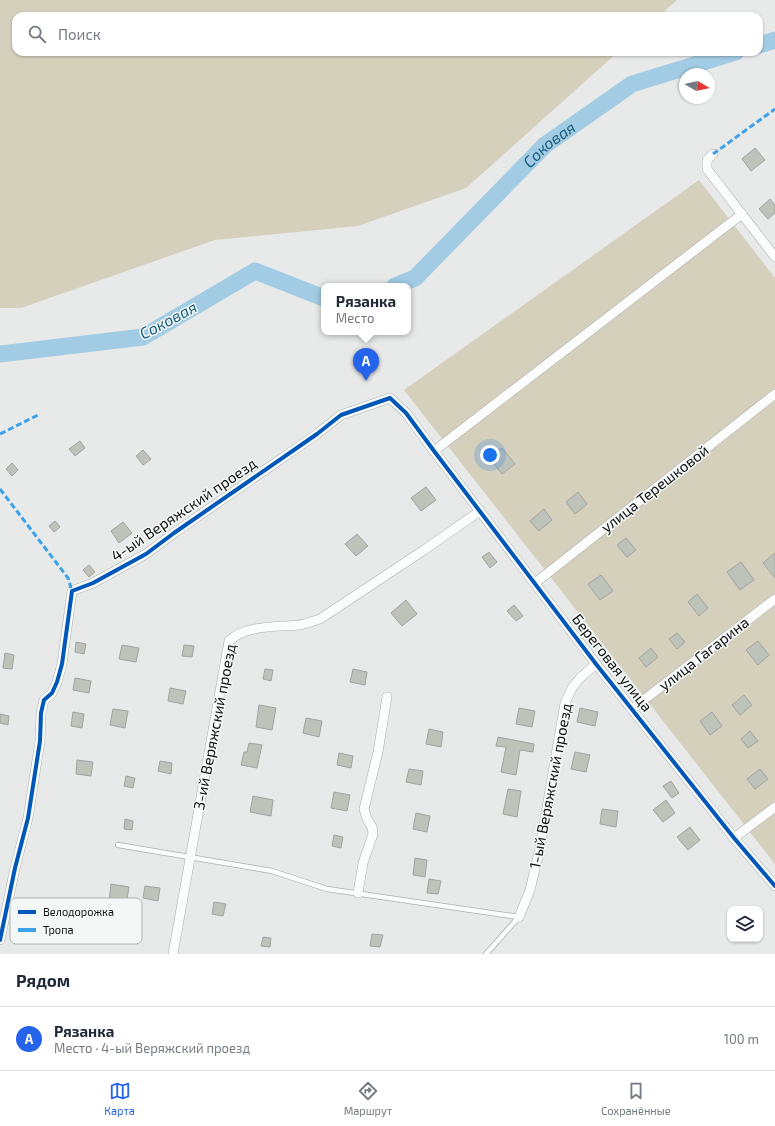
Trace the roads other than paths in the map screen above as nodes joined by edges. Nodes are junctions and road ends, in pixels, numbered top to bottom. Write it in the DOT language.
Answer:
graph roads {
  1 [pos="713,154"];
  2 [pos="742,214"];
  3 [pos="772,246"];
  4 [pos="775,257"];
  5 [pos="775,394"];
  6 [pos="434,452"];
  7 [pos="480,511"];
  8 [pos="535,583"];
  9 [pos="775,599"];
  10 [pos="596,664"];
  11 [pos="387,696"];
  12 [pos="632,709"];
  13 [pos="775,807"];
  14 [pos="734,838"];
  15 [pos="118,846"];
  16 [pos="191,858"];
  17 [pos="775,886"];
  18 [pos="358,893"];
  19 [pos="519,917"];
  20 [pos="0,940"];
  21 [pos="173,954"];
  22 [pos="486,954"];
  1 -- 2 [label="street"];
  2 -- 3 [label="street"];
  2 -- 6 [label="street"];
  3 -- 4 [label="street"];
  5 -- 8 [label="street, улица Терешковой"];
  6 -- 7 [label="street, Береговая улица"];
  6 -- 20 [label="street, 4-ый Веряжский проезд"];
  7 -- 8 [label="street, Береговая улица"];
  7 -- 16 [label="street, 3-ий Веряжский проезд"];
  8 -- 10 [label="street, Береговая улица"];
  9 -- 12 [label="street, улица Гагарина"];
  10 -- 12 [label="street, Береговая улица"];
  10 -- 19 [label="street, 1-ый Веряжский проезд"];
  11 -- 18 [label="street"];
  12 -- 14 [label="street, Береговая улица"];
  13 -- 14 [label="street"];
  14 -- 17 [label="street, Береговая улица"];
  15 -- 16 [label="lane"];
  16 -- 18 [label="lane"];
  16 -- 21 [label="street, 3-ий Веряжский проезд"];
  18 -- 19 [label="lane"];
  19 -- 22 [label="lane"];
}
